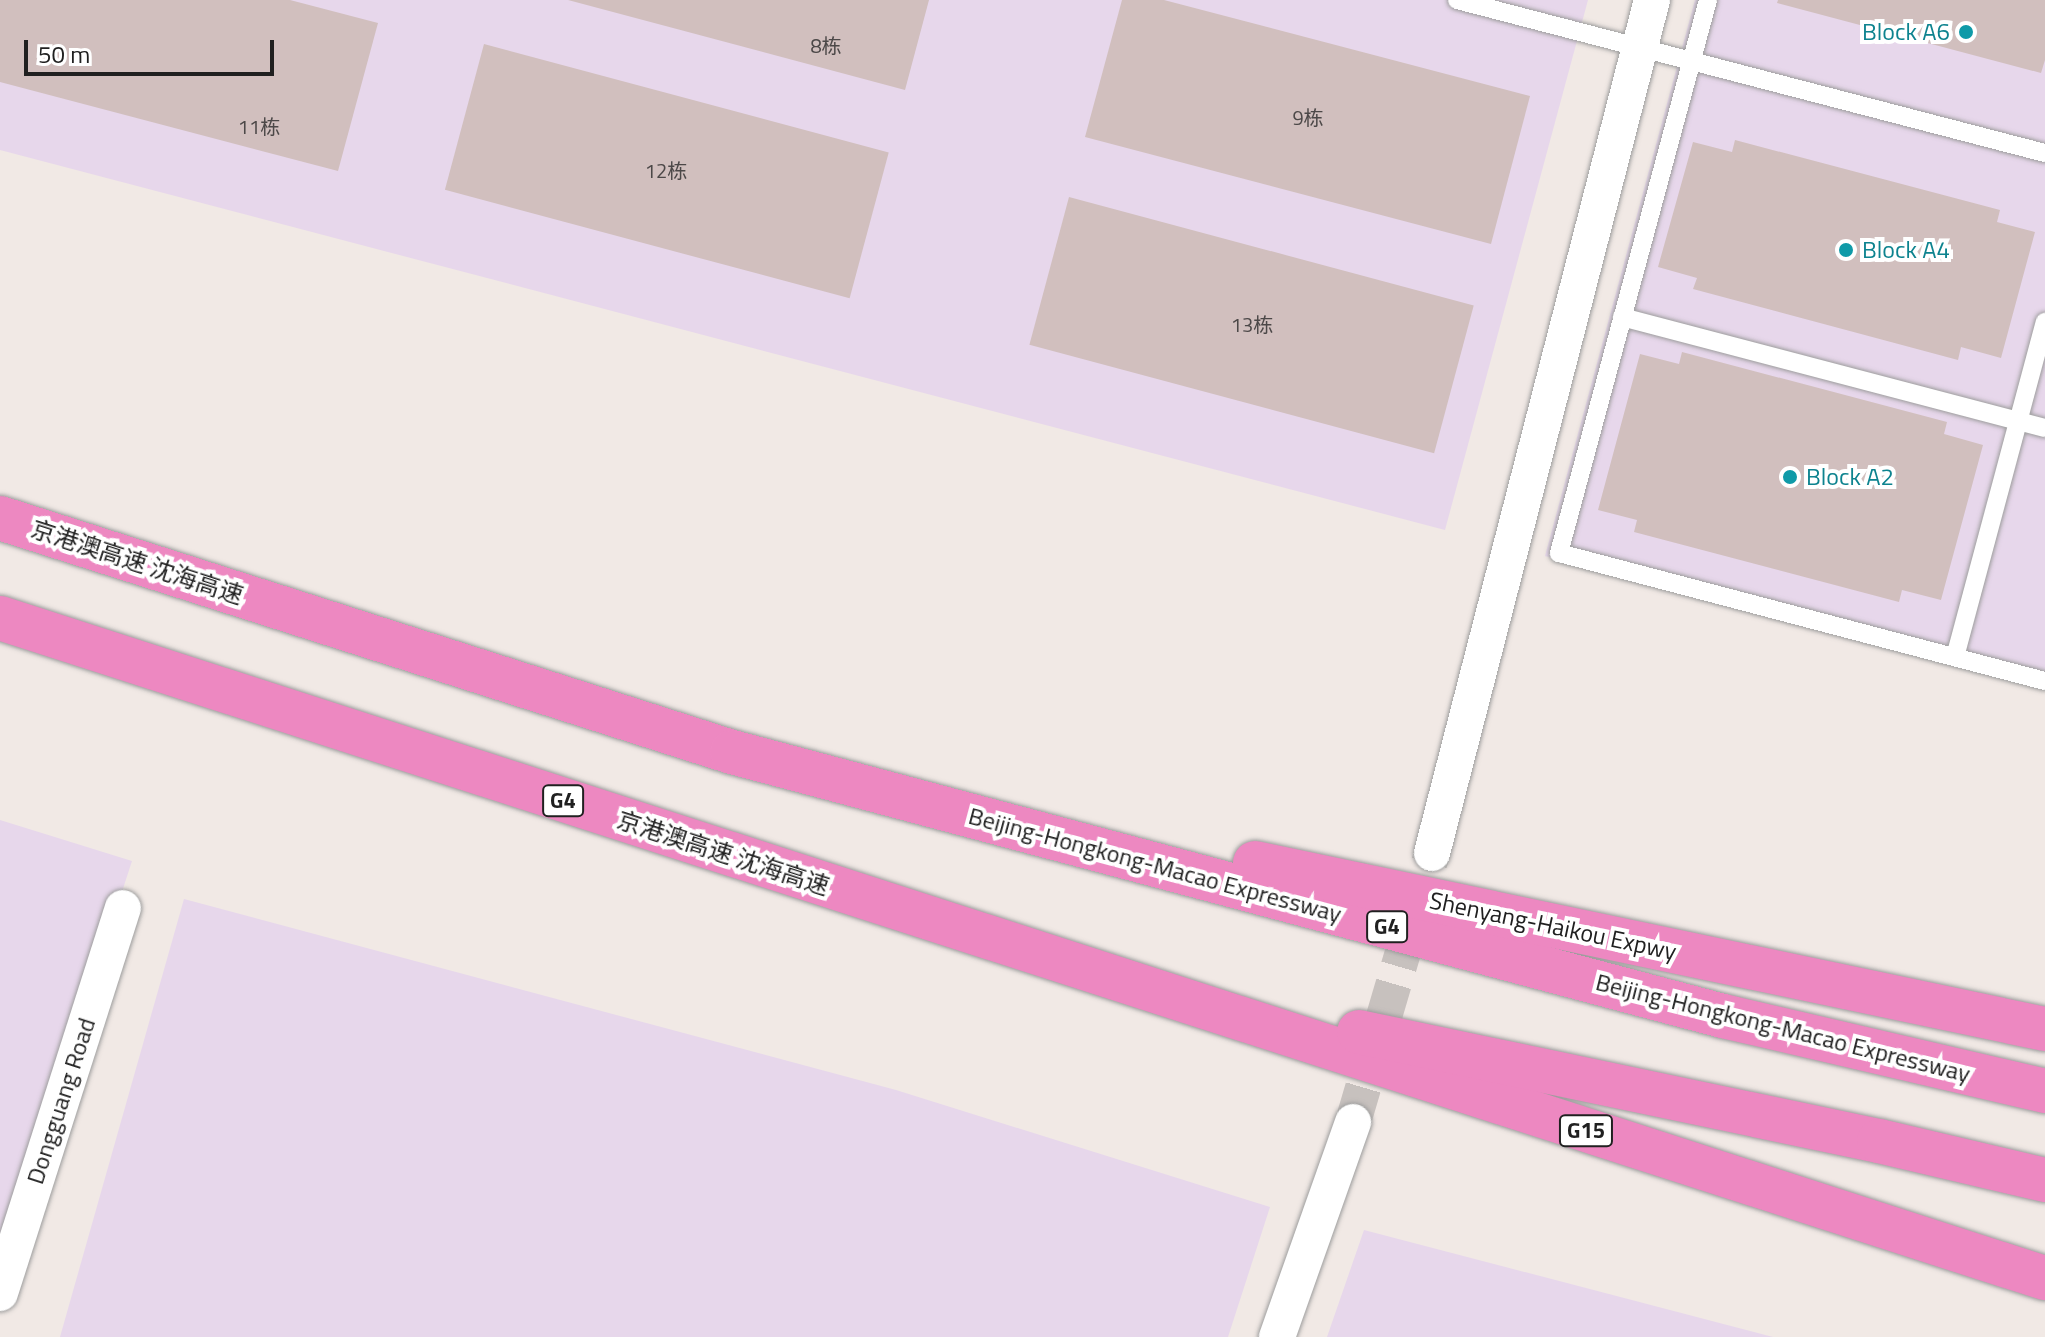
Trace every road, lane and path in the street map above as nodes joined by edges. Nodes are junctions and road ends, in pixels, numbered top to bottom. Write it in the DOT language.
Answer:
graph roads {
  1 [pos="1457,0"];
  2 [pos="1652,0"];
  3 [pos="1708,0"];
  4 [pos="1640,46"];
  5 [pos="1691,60"];
  6 [pos="2045,153"];
  7 [pos="1622,317"];
  8 [pos="2045,322"];
  9 [pos="2018,421"];
  10 [pos="2045,428"];
  11 [pos="0,518"];
  12 [pos="0,618"];
  13 [pos="1955,657"];
  14 [pos="2045,681"];
  15 [pos="732,752"];
  16 [pos="1432,853"];
  17 [pos="123,908"];
  18 [pos="1126,984"];
  19 [pos="2045,1029"];
  20 [pos="2045,1091"];
  21 [pos="1353,1122"];
  22 [pos="2045,1180"];
  23 [pos="2045,1278"];
  24 [pos="0,1293"];
  25 [pos="1277,1337"];
  1 -- 4 [label="lane"];
  2 -- 4 [label="street"];
  3 -- 5 [label="lane"];
  4 -- 5 [label="lane"];
  4 -- 16 [label="street"];
  5 -- 6 [label="lane"];
  5 -- 7 [label="lane"];
  7 -- 9 [label="lane"];
  7 -- 13 [label="lane"];
  8 -- 9 [label="lane"];
  9 -- 10 [label="lane"];
  9 -- 13 [label="lane"];
  11 -- 15 [label="highway, 京港澳高速 沈海高速 / G4"];
  12 -- 18 [label="highway, 京港澳高速 沈海高速 / G4"];
  13 -- 14 [label="lane"];
  15 -- 19 [label="highway, Shenyang-Haikou Expwy"];
  15 -- 20 [label="highway, Beijing-Hongkong-Macao Expressway / G4"];
  17 -- 24 [label="street, Dongguang Road"];
  18 -- 22 [label="highway, G4"];
  18 -- 23 [label="highway, G15"];
  21 -- 25 [label="street"];
}
